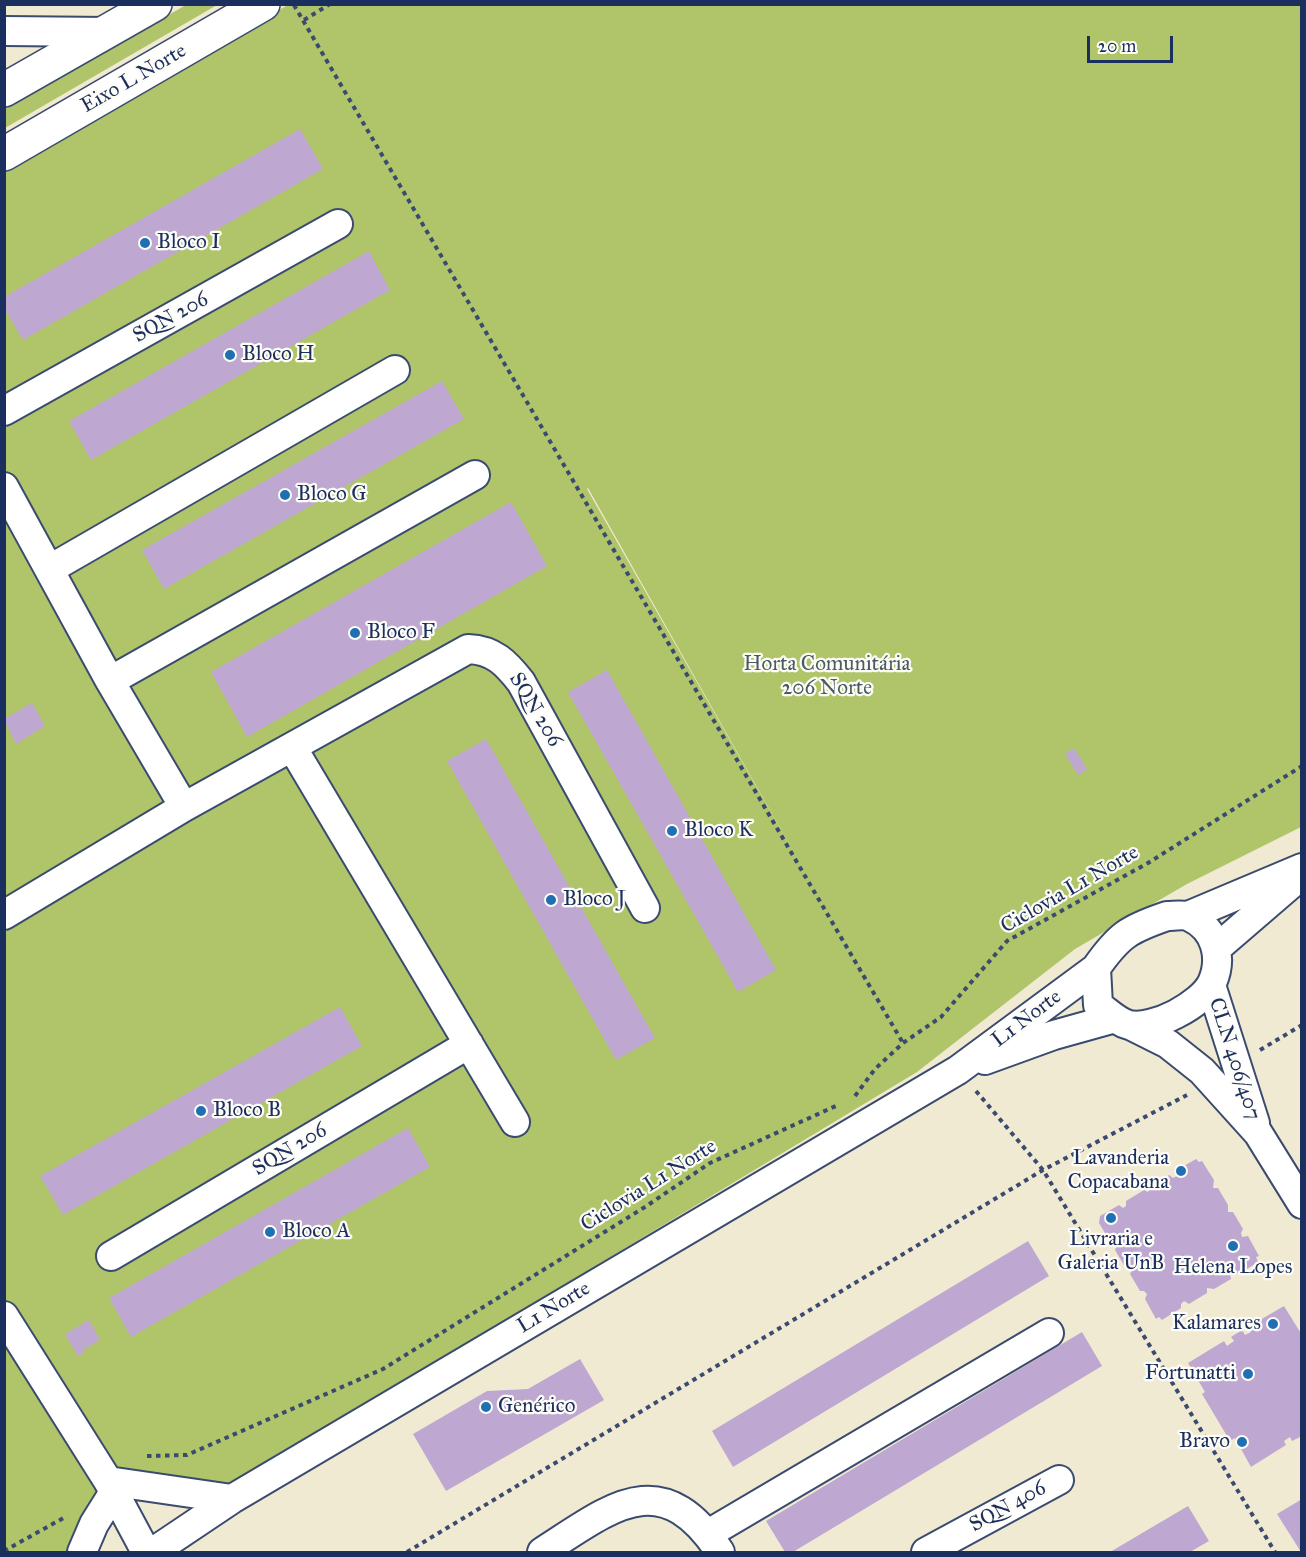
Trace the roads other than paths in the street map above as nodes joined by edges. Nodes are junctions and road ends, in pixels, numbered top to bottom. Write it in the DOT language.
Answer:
graph roads {
  1 [pos="155,4"];
  2 [pos="263,4"];
  3 [pos="4,31"];
  4 [pos="109,32"];
  5 [pos="4,90"];
  6 [pos="4,154"];
  7 [pos="339,224"];
  8 [pos="395,370"];
  9 [pos="4,411"];
  10 [pos="475,476"];
  11 [pos="4,487"];
  12 [pos="50,569"];
  13 [pos="110,681"];
  14 [pos="292,747"];
  15 [pos="184,807"];
  16 [pos="1302,868"];
  17 [pos="1302,875"];
  18 [pos="645,908"];
  19 [pos="4,915"];
  20 [pos="1188,916"];
  21 [pos="1217,948"];
  22 [pos="1096,968"];
  23 [pos="1211,985"];
  24 [pos="1122,1022"];
  25 [pos="469,1044"];
  26 [pos="958,1070"];
  27 [pos="515,1122"];
  28 [pos="1258,1133"];
  29 [pos="1302,1204"];
  30 [pos="111,1256"];
  31 [pos="4,1316"];
  32 [pos="1049,1333"];
  33 [pos="1059,1480"];
  34 [pos="111,1487"];
  35 [pos="232,1499"];
  36 [pos="714,1543"];
  37 [pos="82,1552"];
  38 [pos="146,1552"];
  39 [pos="153,1552"];
  40 [pos="542,1552"];
  41 [pos="926,1552"];
  1 -- 4 [label="main road"];
  2 -- 6 [label="main road, Eixo L Norte"];
  3 -- 4 [label="street"];
  4 -- 5 [label="main road"];
  7 -- 9 [label="street, SQN 206"];
  8 -- 12 [label="street"];
  10 -- 13 [label="street"];
  11 -- 12 [label="street"];
  12 -- 13 [label="street"];
  13 -- 15 [label="street"];
  14 -- 15 [label="street, SQN 206"];
  14 -- 18 [label="street, SQN 206"];
  14 -- 25 [label="street"];
  15 -- 19 [label="street, SQN 206"];
  16 -- 20 [label="street"];
  17 -- 21 [label="street"];
  20 -- 21 [label="street"];
  20 -- 22 [label="street"];
  21 -- 23 [label="street"];
  22 -- 24 [label="street"];
  22 -- 26 [label="street, L1 Norte"];
  23 -- 24 [label="street"];
  23 -- 28 [label="street, CLN 406/407"];
  24 -- 26 [label="street, L1 Norte"];
  24 -- 28 [label="street, CLN 406/407"];
  25 -- 27 [label="street"];
  25 -- 30 [label="street, SQN 206"];
  26 -- 35 [label="street, L1 Norte"];
  28 -- 29 [label="street, CLN 406/407"];
  31 -- 34 [label="street"];
  32 -- 36 [label="street"];
  33 -- 41 [label="street, SQN 406"];
  34 -- 35 [label="street"];
  34 -- 37 [label="street"];
  34 -- 38 [label="street"];
  35 -- 39 [label="street, L1 Norte"];
  36 -- 40 [label="street"];
}
